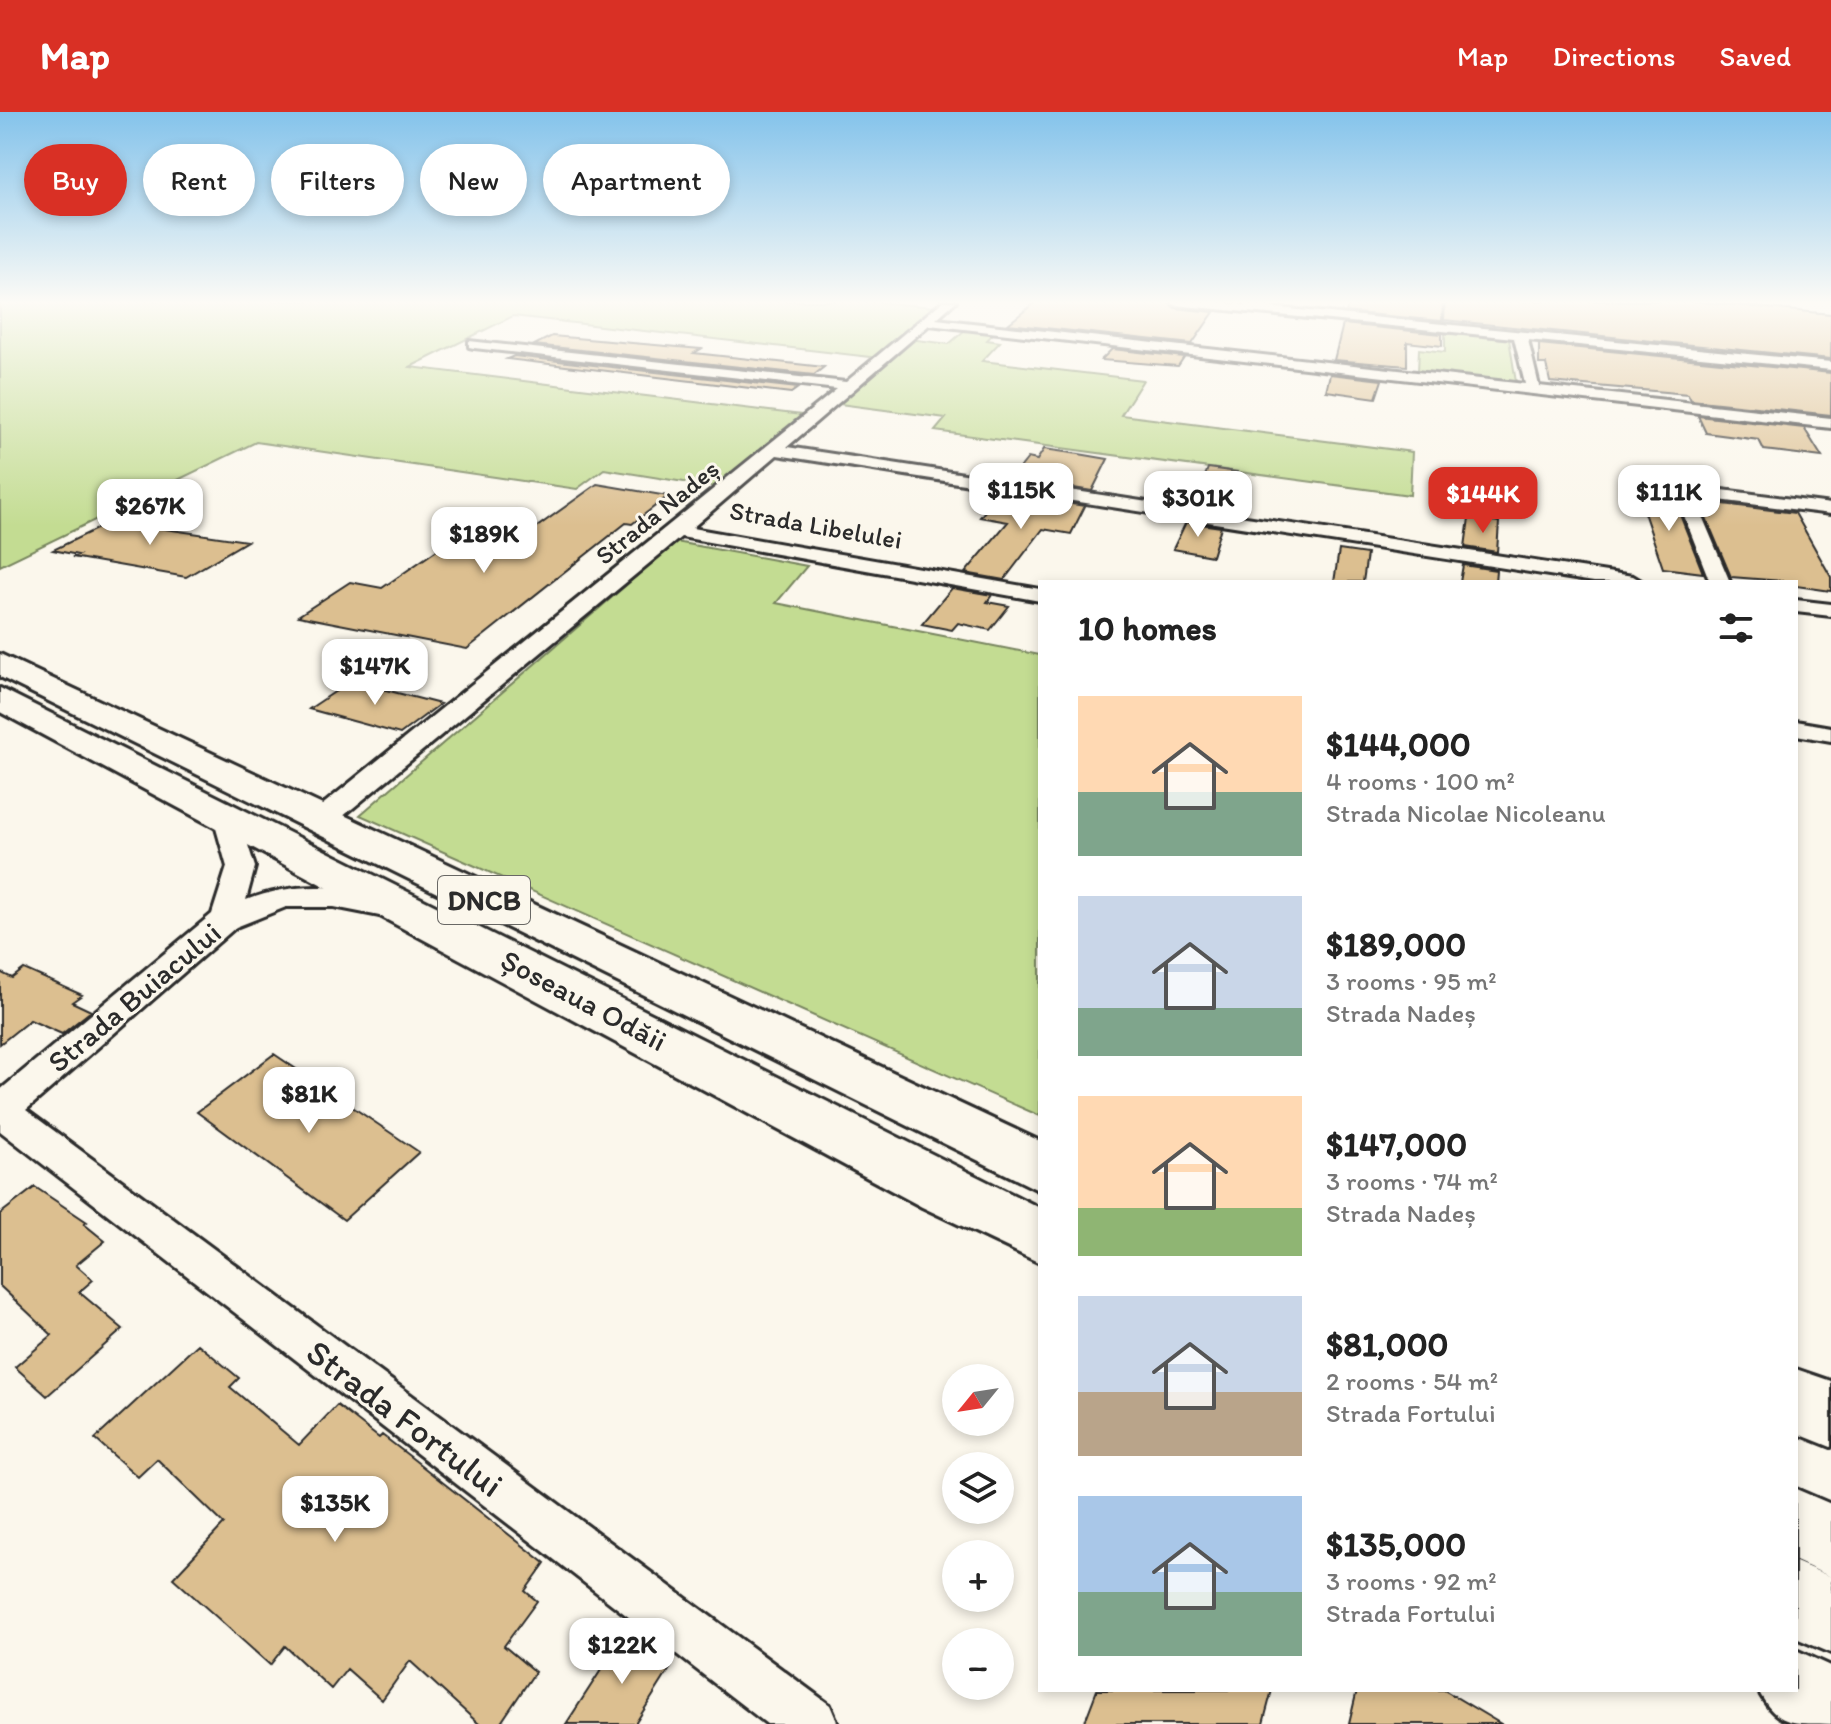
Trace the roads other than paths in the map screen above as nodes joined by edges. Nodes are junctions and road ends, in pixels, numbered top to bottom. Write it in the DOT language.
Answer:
graph roads {
  1 [pos="759,376"];
  2 [pos="857,376"];
  3 [pos="1418,376"];
  4 [pos="1530,376"];
  5 [pos="845,386"];
  6 [pos="1533,389"];
  7 [pos="1831,423"];
  8 [pos="773,450"];
  9 [pos="1824,508"];
  10 [pos="677,531"];
  11 [pos="1831,533"];
  12 [pos="1620,580"];
  13 [pos="1719,580"];
  14 [pos="1038,595"];
  15 [pos="1798,606"];
  16 [pos="1831,610"];
  17 [pos="0,664"];
  18 [pos="0,698"];
  19 [pos="1798,728"];
  20 [pos="1831,734"];
  21 [pos="225,814"];
  22 [pos="320,821"];
  23 [pos="419,914"];
  24 [pos="225,919"];
  25 [pos="0,1111"];
  26 [pos="970,1133"];
  27 [pos="1038,1157"];
  28 [pos="1038,1166"];
  29 [pos="942,1189"];
  30 [pos="1038,1235"];
  31 [pos="1038,1247"];
  32 [pos="1798,1402"];
  33 [pos="1831,1414"];
  34 [pos="1798,1525"];
  35 [pos="1831,1541"];
  36 [pos="1798,1600"];
  37 [pos="1831,1616"];
  38 [pos="1798,1690"];
  39 [pos="1831,1708"];
  40 [pos="811,1724"];
  1 -- 5 [label="street"];
  2 -- 5 [label="street, Strada Nadeș"];
  3 -- 6 [label="street"];
  4 -- 6 [label="street"];
  5 -- 8 [label="street, Strada Nadeș"];
  6 -- 7 [label="street"];
  8 -- 10 [label="street, Strada Nadeș"];
  8 -- 12 [label="street"];
  9 -- 11 [label="street"];
  9 -- 13 [label="street"];
  10 -- 14 [label="street, Strada Libelulei"];
  10 -- 22 [label="street, Strada Nadeș"];
  15 -- 16 [label="street"];
  17 -- 22 [label="main road, Șoseaua Odăii / DNCB"];
  18 -- 21 [label="main road, Șoseaua Odăii / DNCB"];
  19 -- 20 [label="street"];
  21 -- 23 [label="main road, Șoseaua Odăii / DNCB"];
  21 -- 24 [label="street"];
  22 -- 26 [label="main road, Șoseaua Odăii / DNCB"];
  23 -- 24 [label="street, Strada Buiacului"];
  23 -- 29 [label="main road, Șoseaua Odăii / DNCB"];
  24 -- 25 [label="street, Strada Buiacului"];
  25 -- 40 [label="street, Strada Fortului"];
  26 -- 27 [label="main road"];
  26 -- 28 [label="main road, Șoseaua Odăii / DNCB"];
  29 -- 30 [label="main road, Șoseaua Odăii / DNCB"];
  29 -- 31 [label="main road"];
  32 -- 33 [label="main road"];
  34 -- 35 [label="main road"];
  36 -- 37 [label="main road"];
  38 -- 39 [label="main road"];
}
